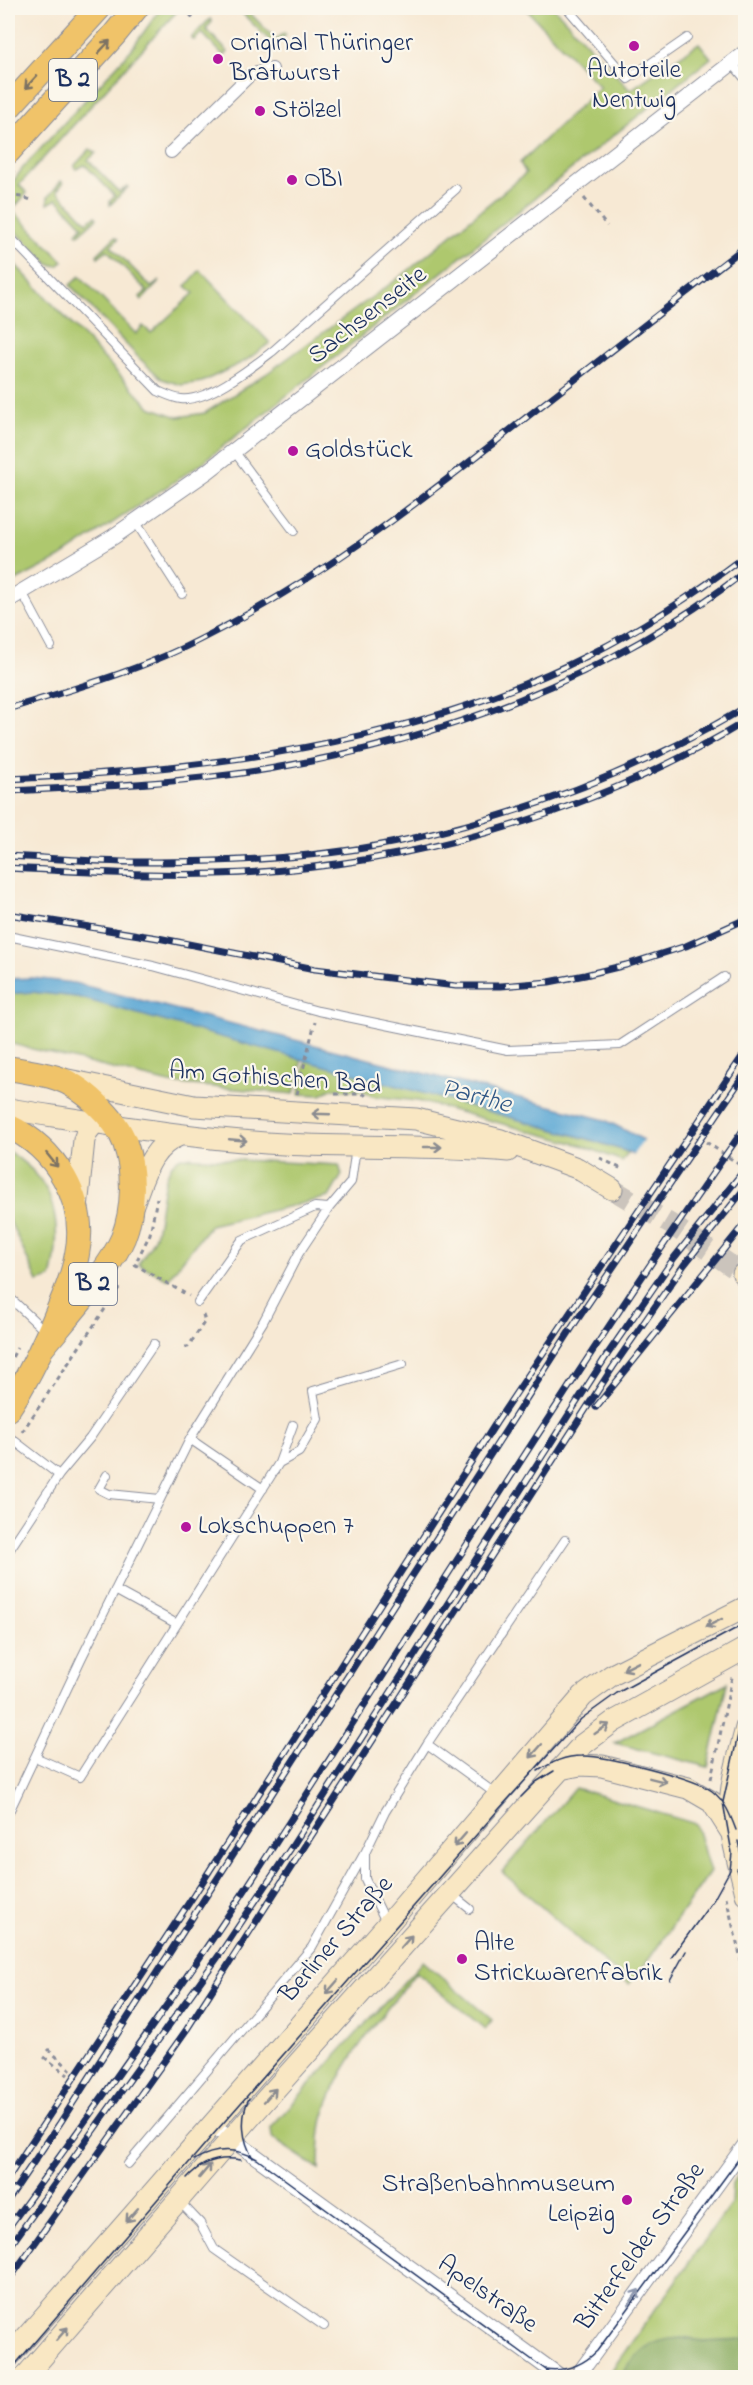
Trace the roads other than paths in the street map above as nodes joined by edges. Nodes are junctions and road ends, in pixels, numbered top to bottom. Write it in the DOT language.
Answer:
graph roads {
  1 [pos="99,8"];
  2 [pos="136,8"];
  3 [pos="567,8"];
  4 [pos="687,38"];
  5 [pos="746,52"];
  6 [pos="732,63"];
  7 [pos="272,69"];
  8 [pos="746,80"];
  9 [pos="8,108"];
  10 [pos="8,152"];
  11 [pos="171,152"];
  12 [pos="456,189"];
  13 [pos="8,235"];
  14 [pos="234,451"];
  15 [pos="135,521"];
  16 [pos="294,531"];
  17 [pos="22,592"];
  18 [pos="182,594"];
  19 [pos="8,600"];
  20 [pos="51,646"];
  21 [pos="8,936"];
  22 [pos="724,977"];
  23 [pos="8,1068"];
  24 [pos="57,1078"];
  25 [pos="133,1095"];
  26 [pos="8,1109"];
  27 [pos="104,1120"];
  28 [pos="8,1126"];
  29 [pos="180,1135"];
  30 [pos="356,1146"];
  31 [pos="537,1153"];
  32 [pos="612,1189"];
  33 [pos="329,1208"];
  34 [pos="77,1211"];
  35 [pos="131,1211"];
  36 [pos="8,1296"];
  37 [pos="198,1302"];
  38 [pos="45,1341"];
  39 [pos="154,1344"];
  40 [pos="403,1364"];
  41 [pos="8,1409"];
  42 [pos="293,1425"];
  43 [pos="8,1436"];
  44 [pos="190,1439"];
  45 [pos="279,1463"];
  46 [pos="59,1475"];
  47 [pos="107,1475"];
  48 [pos="263,1489"];
  49 [pos="160,1499"];
  50 [pos="565,1540"];
  51 [pos="8,1552"];
  52 [pos="115,1590"];
  53 [pos="746,1607"];
  54 [pos="177,1624"];
  55 [pos="746,1648"];
  56 [pos="746,1728"];
  57 [pos="427,1744"];
  58 [pos="35,1757"];
  59 [pos="560,1769"];
  60 [pos="498,1796"];
  61 [pos="8,1814"];
  62 [pos="737,1839"];
  63 [pos="365,1853"];
  64 [pos="450,1892"];
  65 [pos="746,1894"];
  66 [pos="470,1909"];
  67 [pos="388,1924"];
  68 [pos="211,2124"];
  69 [pos="231,2139"];
  70 [pos="746,2144"];
  71 [pos="128,2164"];
  72 [pos="179,2201"];
  73 [pos="324,2326"];
  74 [pos="8,2358"];
  75 [pos="24,2378"];
  76 [pos="562,2378"];
  77 [pos="576,2378"];
  1 -- 9 [label="main road, B 2, one-way"];
  10 -- 2 [label="main road, B 2, one-way"];
  3 -- 4 [label="lane"];
  5 -- 6 [label="street, Sachsenseite"];
  6 -- 8 [label="lane"];
  6 -- 14 [label="street, Sachsenseite"];
  7 -- 11 [label="street"];
  12 -- 13 [label="lane"];
  14 -- 15 [label="street, Sachsenseite"];
  14 -- 16 [label="lane"];
  15 -- 17 [label="street, Sachsenseite"];
  15 -- 18 [label="lane"];
  17 -- 19 [label="street, Sachsenseite"];
  17 -- 20 [label="lane"];
  21 -- 22 [label="lane"];
  23 -- 24 [label="main road, Am Gothischen Bad / B 2"];
  24 -- 25 [label="main road, Am Gothischen Bad"];
  24 -- 27 [label="main road, B 2"];
  25 -- 27 [label="main road"];
  31 -- 25 [label="main road, Am Gothischen Bad, one-way"];
  26 -- 27 [label="main road, Am Gothischen Bad"];
  27 -- 29 [label="main road, Am Gothischen Bad"];
  27 -- 34 [label="main road"];
  27 -- 35 [label="main road, B 2"];
  28 -- 34 [label="main road, B 2, one-way"];
  29 -- 30 [label="main road, Am Gothischen Bad, one-way"];
  29 -- 35 [label="main road"];
  30 -- 31 [label="main road, Am Gothischen Bad, one-way"];
  30 -- 33 [label="lane"];
  31 -- 32 [label="main road, Am Gothischen Bad"];
  33 -- 37 [label="lane"];
  33 -- 44 [label="lane"];
  34 -- 38 [label="main road, B 2"];
  35 -- 38 [label="main road, B 2"];
  36 -- 38 [label="lane"];
  38 -- 41 [label="main road, B 2"];
  39 -- 46 [label="lane"];
  40 -- 45 [label="lane"];
  42 -- 45 [label="lane"];
  43 -- 46 [label="lane"];
  44 -- 48 [label="lane"];
  44 -- 49 [label="lane"];
  45 -- 48 [label="lane"];
  46 -- 51 [label="lane"];
  47 -- 49 [label="lane"];
  48 -- 54 [label="lane"];
  49 -- 52 [label="lane"];
  50 -- 57 [label="lane"];
  52 -- 54 [label="lane"];
  52 -- 58 [label="lane"];
  53 -- 60 [label="main road, Berliner Straße, one-way"];
  54 -- 58 [label="lane"];
  59 -- 55 [label="main road, Berliner Straße, one-way"];
  56 -- 62 [label="main road"];
  57 -- 60 [label="lane"];
  57 -- 63 [label="lane"];
  58 -- 61 [label="lane"];
  59 -- 62 [label="main road, one-way"];
  59 -- 64 [label="main road, Berliner Straße"];
  60 -- 67 [label="main road, Berliner Straße, one-way"];
  62 -- 65 [label="main road"];
  63 -- 67 [label="lane"];
  63 -- 71 [label="lane"];
  64 -- 66 [label="lane"];
  69 -- 64 [label="main road, Berliner Straße, one-way"];
  67 -- 68 [label="main road, Berliner Straße, one-way"];
  68 -- 69 [label="street, Apelstraße"];
  68 -- 74 [label="main road, Berliner Straße, one-way"];
  72 -- 69 [label="main road, Berliner Straße, one-way"];
  69 -- 76 [label="street, Apelstraße"];
  77 -- 70 [label="street, Bitterfelder Straße, one-way"];
  72 -- 73 [label="lane"];
  75 -- 72 [label="main road, Berliner Straße, one-way"];
}
